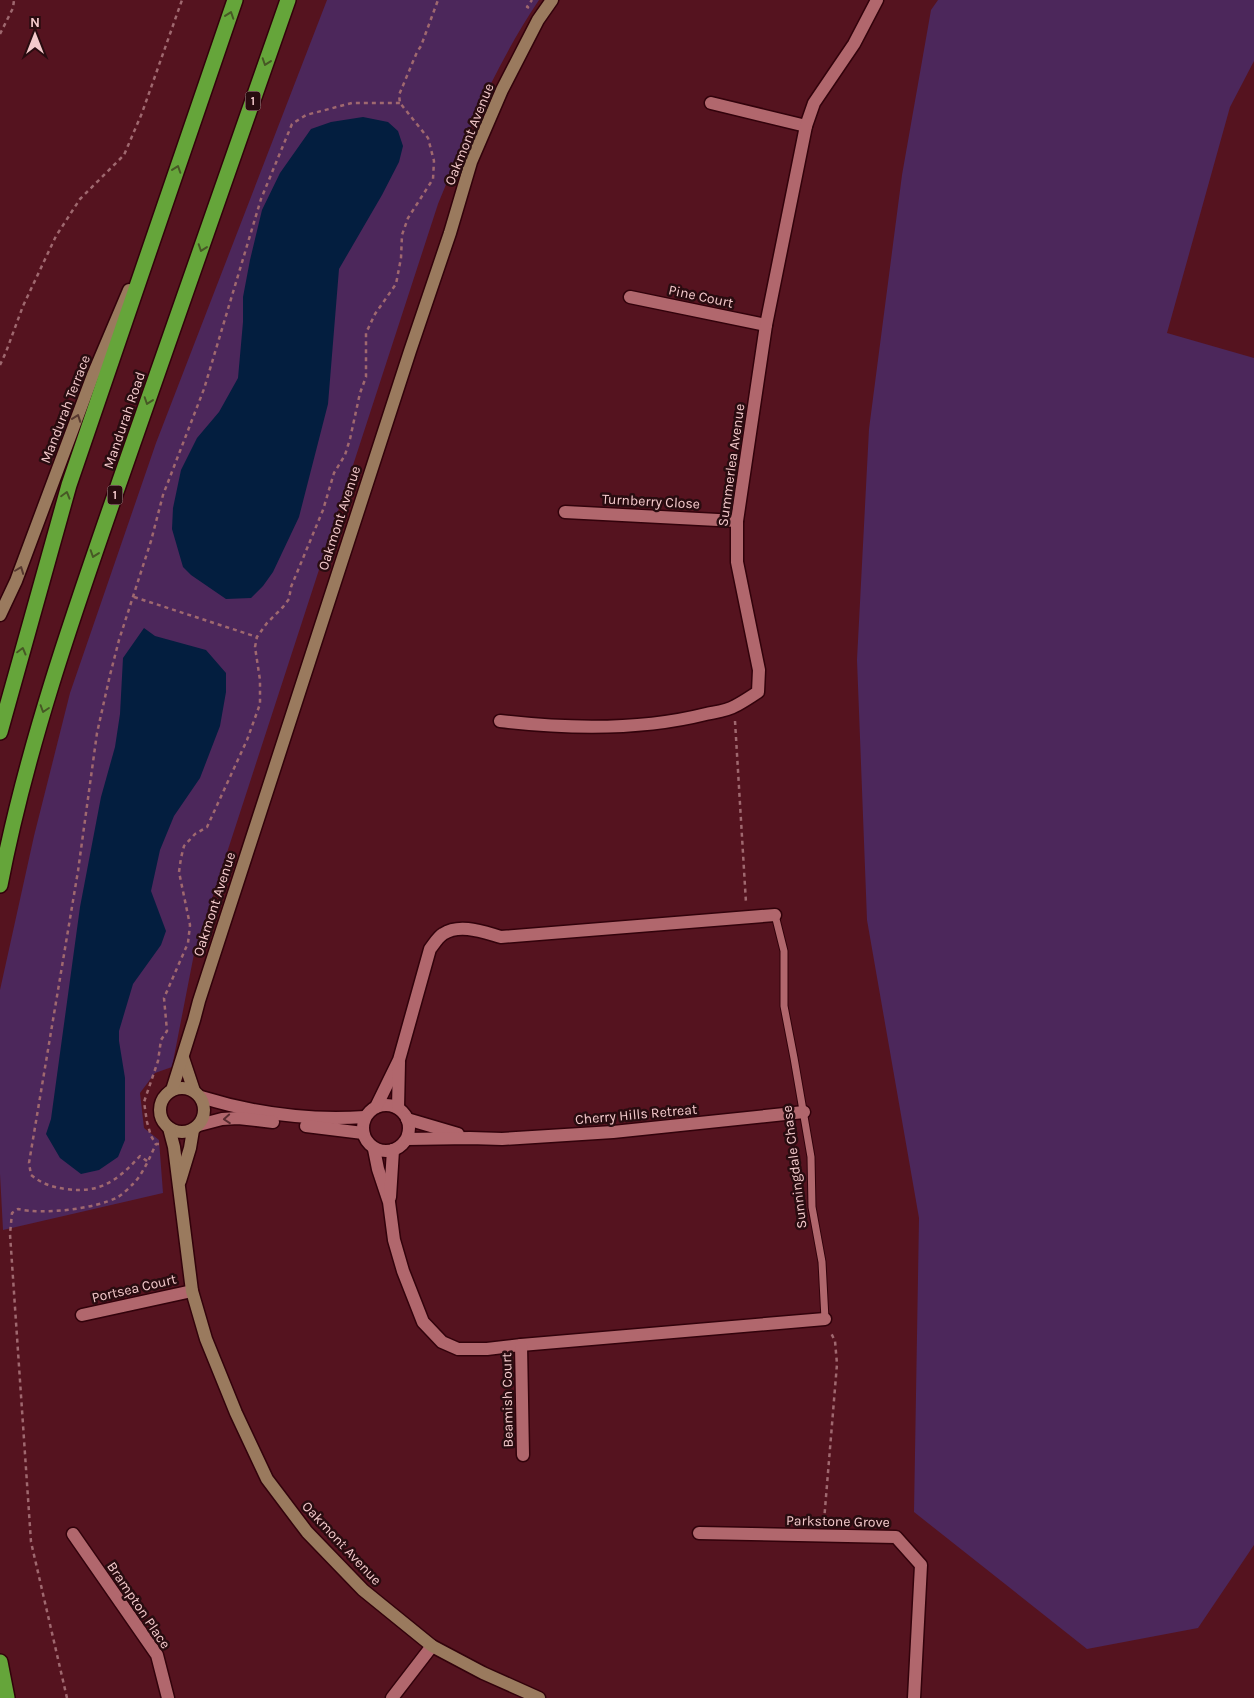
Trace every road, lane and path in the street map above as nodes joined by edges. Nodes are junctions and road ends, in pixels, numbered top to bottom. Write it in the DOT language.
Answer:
graph roads {
  1 [pos="14,0"];
  2 [pos="182,0"];
  3 [pos="235,0"];
  4 [pos="288,0"];
  5 [pos="438,0"];
  6 [pos="552,0"];
  7 [pos="878,0"];
  8 [pos="0,34"];
  9 [pos="400,102"];
  10 [pos="711,103"];
  11 [pos="806,126"];
  12 [pos="161,215"];
  13 [pos="630,296"];
  14 [pos="766,325"];
  15 [pos="0,365"];
  16 [pos="564,512"];
  17 [pos="737,521"];
  18 [pos="134,597"];
  19 [pos="0,615"];
  20 [pos="257,637"];
  21 [pos="734,707"];
  22 [pos="500,721"];
  23 [pos="0,732"];
  24 [pos="0,885"];
  25 [pos="774,915"];
  26 [pos="746,917"];
  27 [pos="183,1058"];
  28 [pos="399,1060"];
  29 [pos="172,1090"];
  30 [pos="197,1094"];
  31 [pos="376,1107"];
  32 [pos="398,1108"];
  33 [pos="804,1112"];
  34 [pos="365,1117"];
  35 [pos="407,1119"];
  36 [pos="196,1127"];
  37 [pos="169,1128"];
  38 [pos="363,1133"];
  39 [pos="470,1138"];
  40 [pos="407,1139"];
  41 [pos="156,1144"];
  42 [pos="174,1147"];
  43 [pos="374,1149"];
  44 [pos="393,1150"];
  45 [pos="147,1161"];
  46 [pos="179,1186"];
  47 [pos="389,1202"];
  48 [pos="192,1290"];
  49 [pos="82,1315"];
  50 [pos="825,1319"];
  51 [pos="521,1344"];
  52 [pos="523,1455"];
  53 [pos="698,1533"];
  54 [pos="73,1534"];
  55 [pos="823,1535"];
  56 [pos="432,1646"];
  57 [pos="0,1662"];
  58 [pos="7,1698"];
  59 [pos="67,1698"];
  60 [pos="168,1698"];
  61 [pos="392,1698"];
  62 [pos="539,1698"];
  63 [pos="914,1698"];
  1 -- 8 [label="path"];
  2 -- 15 [label="path"];
  12 -- 3 [label="highway, one-way"];
  4 -- 24 [label="highway, Mandurah Road / 1, one-way"];
  5 -- 9 [label="path"];
  6 -- 27 [label="street, Oakmont Avenue"];
  7 -- 11 [label="street, Summerlea Avenue"];
  9 -- 18 [label="path"];
  9 -- 20 [label="path"];
  10 -- 11 [label="street"];
  11 -- 14 [label="street, Summerlea Avenue"];
  19 -- 12 [label="street, Mandurah Terrace, one-way"];
  23 -- 12 [label="highway, one-way"];
  13 -- 14 [label="street, Pine Court"];
  14 -- 17 [label="street, Summerlea Avenue"];
  16 -- 17 [label="street, Turnberry Close"];
  17 -- 21 [label="street, Summerlea Avenue"];
  18 -- 20 [label="path"];
  18 -- 45 [label="path"];
  20 -- 41 [label="path"];
  21 -- 22 [label="street, Summerlea Avenue"];
  21 -- 26 [label="path"];
  25 -- 26 [label="street, Sunningdale Chase"];
  25 -- 33 [label="lane, Sunningdale Chase"];
  26 -- 28 [label="street, Sunningdale Chase"];
  27 -- 29 [label="street, Oakmont Avenue"];
  27 -- 30 [label="street"];
  28 -- 31 [label="street, Sunningdale Chase"];
  28 -- 32 [label="street, Sunningdale Chase"];
  29 -- 30 [label="street"];
  29 -- 37 [label="street"];
  30 -- 34 [label="street"];
  30 -- 36 [label="street"];
  31 -- 32 [label="street"];
  31 -- 34 [label="street"];
  32 -- 35 [label="street"];
  33 -- 39 [label="street, Cherry Hills Retreat"];
  33 -- 50 [label="lane, Sunningdale Chase"];
  34 -- 38 [label="street"];
  35 -- 39 [label="street, Cherry Hills Retreat"];
  35 -- 40 [label="street"];
  36 -- 37 [label="street"];
  38 -- 36 [label="street, one-way"];
  36 -- 46 [label="street, Oakmont Avenue"];
  37 -- 42 [label="street, Oakmont Avenue"];
  38 -- 43 [label="street"];
  39 -- 40 [label="street, Cherry Hills Retreat"];
  40 -- 44 [label="street"];
  41 -- 42 [label="path"];
  41 -- 45 [label="path"];
  42 -- 46 [label="street, Oakmont Avenue"];
  43 -- 44 [label="street"];
  43 -- 47 [label="street"];
  44 -- 47 [label="street"];
  45 -- 59 [label="path"];
  46 -- 48 [label="street, Oakmont Avenue"];
  47 -- 51 [label="street"];
  48 -- 49 [label="street, Portsea Court"];
  48 -- 56 [label="street, Oakmont Avenue"];
  50 -- 51 [label="street"];
  50 -- 55 [label="path"];
  51 -- 52 [label="street, Beamish Court"];
  53 -- 55 [label="street, Parkstone Grove"];
  54 -- 60 [label="street, Brampton Place"];
  55 -- 63 [label="street, Parkstone Grove"];
  56 -- 61 [label="street"];
  56 -- 62 [label="street, Oakmont Avenue"];
  57 -- 58 [label="highway"];
}
